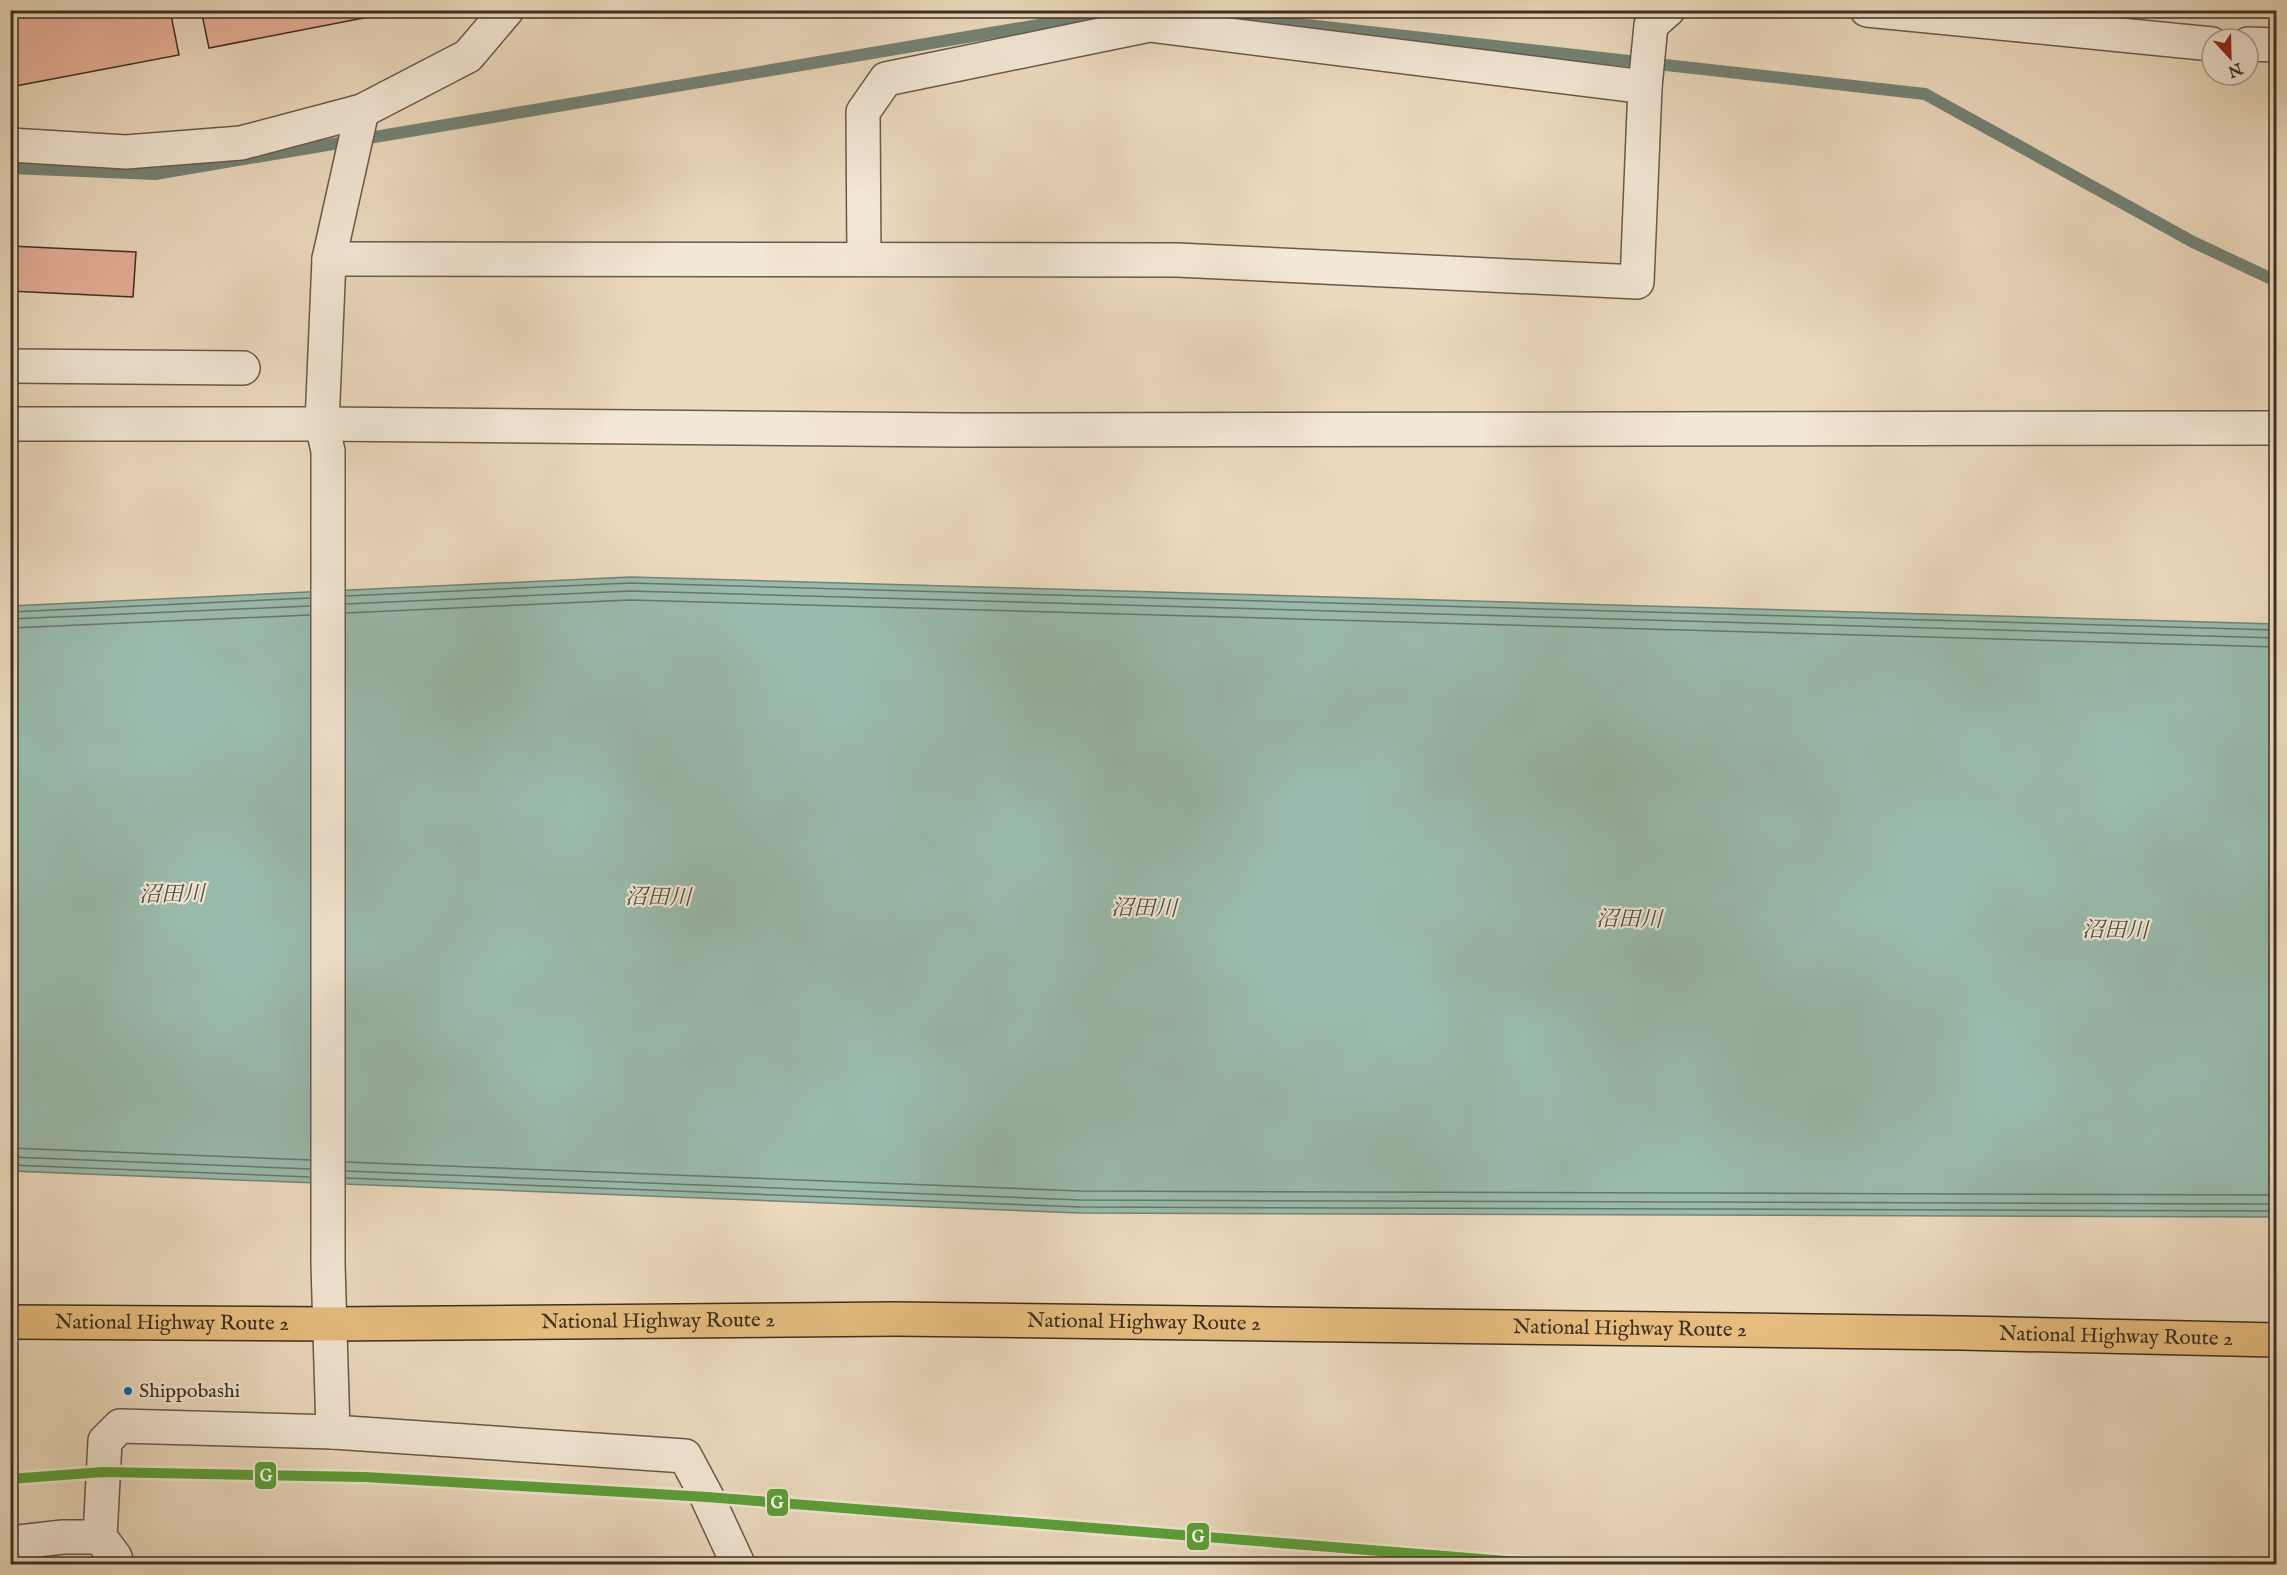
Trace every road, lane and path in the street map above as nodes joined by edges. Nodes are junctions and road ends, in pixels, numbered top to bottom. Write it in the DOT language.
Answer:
graph roads {
  1 [pos="507,10"];
  2 [pos="1867,10"];
  3 [pos="1659,18"];
  4 [pos="2200,43"];
  5 [pos="2260,45"];
  6 [pos="2277,45"];
  7 [pos="1646,87"];
  8 [pos="362,111"];
  9 [pos="10,145"];
  10 [pos="864,259"];
  11 [pos="329,260"];
  12 [pos="10,366"];
  13 [pos="243,369"];
  14 [pos="10,424"];
  15 [pos="2277,428"];
  16 [pos="325,437"];
  17 [pos="10,1322"];
  18 [pos="330,1324"];
  19 [pos="2277,1340"];
  20 [pos="333,1432"];
  21 [pos="99,1537"];
  22 [pos="10,1543"];
  23 [pos="117,1564"];
  24 [pos="738,1564"];
  1 -- 8 [label="street"];
  2 -- 4 [label="street"];
  3 -- 7 [label="street"];
  5 -- 6 [label="street"];
  7 -- 10 [label="street"];
  7 -- 10 [label="street"];
  8 -- 9 [label="street"];
  8 -- 11 [label="street"];
  10 -- 11 [label="street"];
  11 -- 16 [label="street"];
  12 -- 13 [label="street"];
  14 -- 16 [label="street"];
  15 -- 16 [label="street"];
  16 -- 18 [label="street"];
  17 -- 18 [label="highway, National Highway Route 2"];
  18 -- 19 [label="highway, National Highway Route 2"];
  18 -- 20 [label="street"];
  20 -- 21 [label="street"];
  20 -- 24 [label="street"];
  21 -- 22 [label="street"];
  21 -- 23 [label="street"];
}
